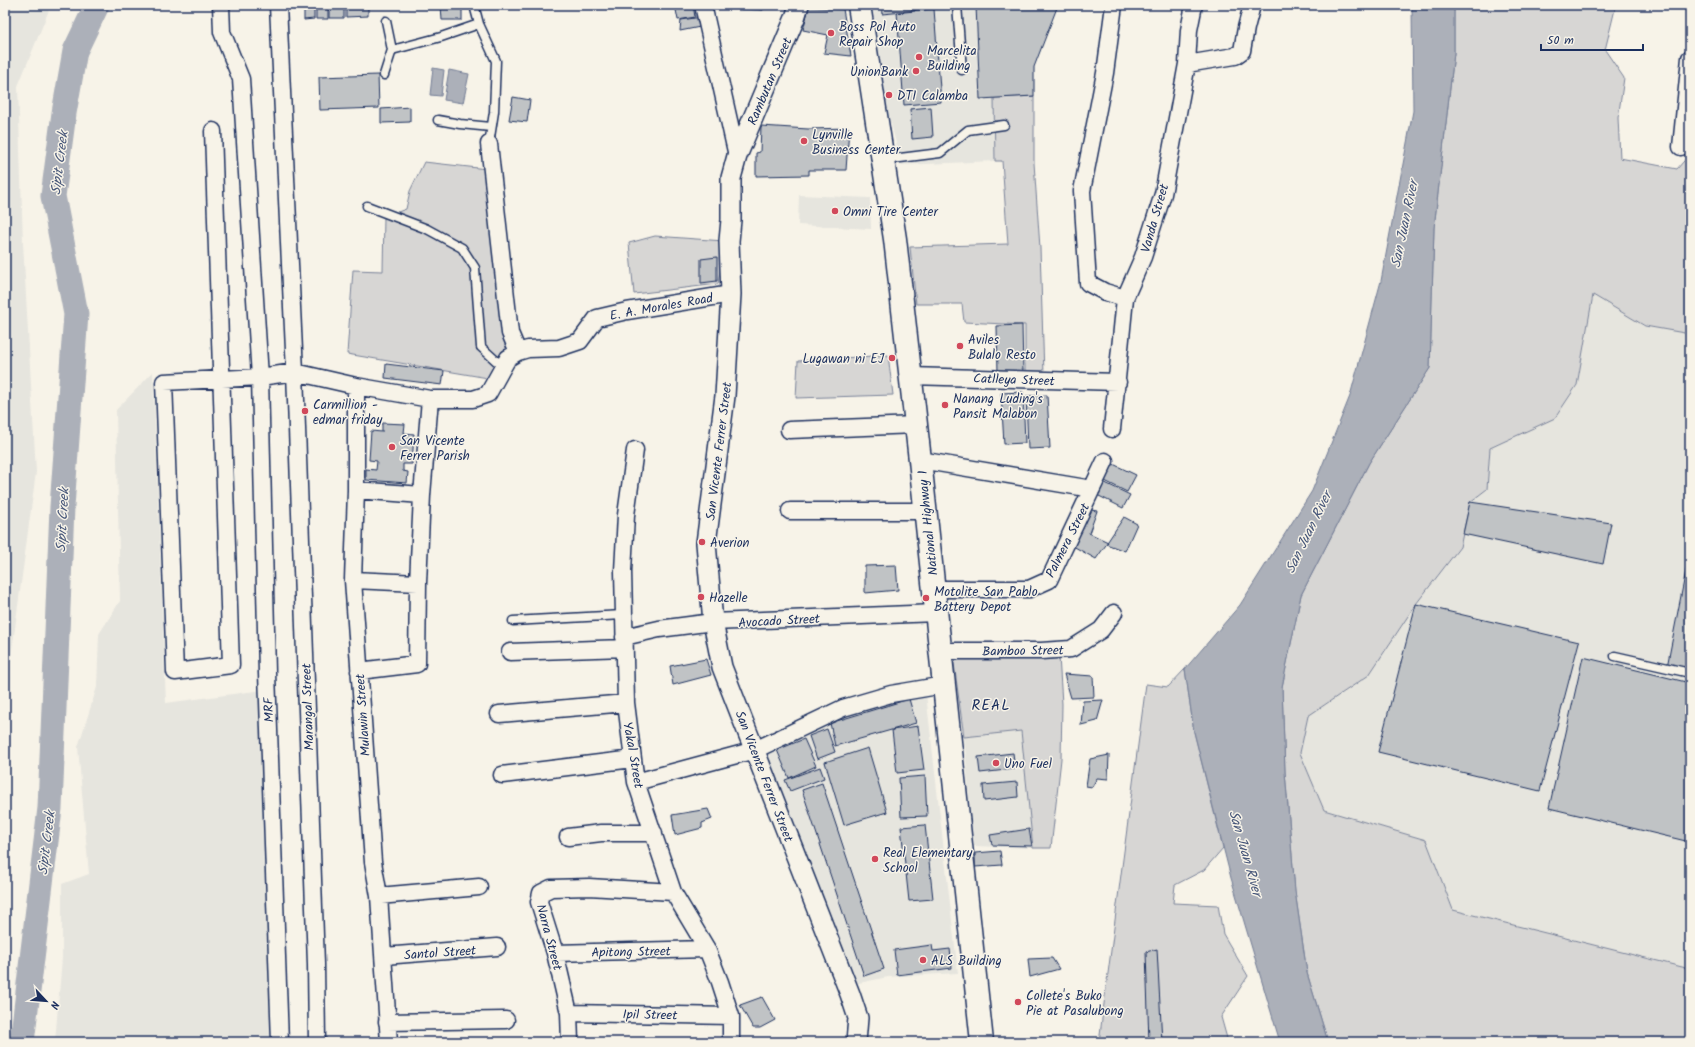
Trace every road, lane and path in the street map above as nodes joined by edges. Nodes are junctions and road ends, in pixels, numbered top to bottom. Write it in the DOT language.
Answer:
graph roads {
  1 [pos="221,5"];
  2 [pos="278,5"];
  3 [pos="474,5"];
  4 [pos="704,5"];
  5 [pos="799,5"];
  6 [pos="859,5"];
  7 [pos="957,5"];
  8 [pos="1114,5"];
  9 [pos="1194,5"];
  10 [pos="1252,5"];
  11 [pos="386,21"];
  12 [pos="479,24"];
  13 [pos="392,50"];
  14 [pos="1690,58"];
  15 [pos="1187,64"];
  16 [pos="962,70"];
  17 [pos="384,75"];
  18 [pos="438,120"];
  19 [pos="1004,125"];
  20 [pos="491,127"];
  21 [pos="213,131"];
  22 [pos="489,144"];
  23 [pos="1681,146"];
  24 [pos="736,156"];
  25 [pos="883,160"];
  26 [pos="367,206"];
  27 [pos="731,294"];
  28 [pos="1125,298"];
  29 [pos="518,352"];
  30 [pos="503,367"];
  31 [pos="295,372"];
  32 [pos="910,376"];
  33 [pos="260,377"];
  34 [pos="222,380"];
  35 [pos="1118,382"];
  36 [pos="356,386"];
  37 [pos="430,399"];
  38 [pos="916,425"];
  39 [pos="1112,429"];
  40 [pos="789,430"];
  41 [pos="635,450"];
  42 [pos="920,460"];
  43 [pos="1105,461"];
  44 [pos="1092,489"];
  45 [pos="356,490"];
  46 [pos="422,495"];
  47 [pos="790,511"];
  48 [pos="925,511"];
  49 [pos="353,580"];
  50 [pos="418,583"];
  51 [pos="934,589"];
  52 [pos="936,613"];
  53 [pos="1114,613"];
  54 [pos="624,615"];
  55 [pos="513,621"];
  56 [pos="713,622"];
  57 [pos="624,643"];
  58 [pos="941,651"];
  59 [pos="510,652"];
  60 [pos="1615,656"];
  61 [pos="359,671"];
  62 [pos="1690,673"];
  63 [pos="944,685"];
  64 [pos="626,703"];
  65 [pos="499,714"];
  66 [pos="755,750"];
  67 [pos="633,759"];
  68 [pos="502,775"];
  69 [pos="636,782"];
  70 [pos="654,833"];
  71 [pos="568,837"];
  72 [pos="479,887"];
  73 [pos="673,892"];
  74 [pos="379,896"];
  75 [pos="497,947"];
  76 [pos="708,949"];
  77 [pos="555,953"];
  78 [pos="384,956"];
  79 [pos="569,1013"];
  80 [pos="731,1016"];
  81 [pos="506,1020"];
  82 [pos="388,1022"];
  83 [pos="280,1042"];
  84 [pos="317,1042"];
  85 [pos="389,1042"];
  86 [pos="570,1042"];
  87 [pos="730,1042"];
  88 [pos="856,1042"];
  89 [pos="982,1042"];
  1 -- 33 [label="street, MRF"];
  2 -- 31 [label="street, Marangal Street"];
  3 -- 12 [label="lane"];
  4 -- 24 [label="street, San Vicente Ferrer Street"];
  5 -- 24 [label="street, Rambutan Street"];
  6 -- 25 [label="highway, National Highway 1"];
  7 -- 16 [label="lane"];
  8 -- 28 [label="street"];
  9 -- 15 [label="street, Vanda Street"];
  10 -- 15 [label="street"];
  11 -- 13 [label="lane"];
  12 -- 13 [label="lane"];
  12 -- 20 [label="lane"];
  13 -- 17 [label="lane"];
  14 -- 23 [label="street"];
  15 -- 28 [label="street, Vanda Street"];
  18 -- 20 [label="lane"];
  19 -- 25 [label="lane"];
  20 -- 22 [label="lane"];
  21 -- 34 [label="street"];
  22 -- 29 [label="street"];
  24 -- 27 [label="street, San Vicente Ferrer Street"];
  25 -- 32 [label="highway, National Highway 1"];
  26 -- 30 [label="lane"];
  27 -- 29 [label="street, E. A. Morales Road"];
  27 -- 56 [label="street, San Vicente Ferrer Street"];
  28 -- 35 [label="street, Vanda Street"];
  29 -- 30 [label="street"];
  30 -- 37 [label="street"];
  31 -- 33 [label="street"];
  31 -- 36 [label="street"];
  31 -- 84 [label="street, Marangal Street"];
  32 -- 35 [label="street, Catlleya Street"];
  32 -- 38 [label="highway, National Highway 1"];
  33 -- 34 [label="street"];
  33 -- 83 [label="street, MRF"];
  34 -- 34 [label="street"];
  35 -- 39 [label="street, Vanda Street"];
  36 -- 37 [label="street"];
  36 -- 45 [label="street, Mulawin Street"];
  37 -- 46 [label="street"];
  38 -- 40 [label="street"];
  38 -- 42 [label="highway, National Highway 1"];
  41 -- 54 [label="street, Yakal Street"];
  42 -- 44 [label="street"];
  42 -- 48 [label="highway, National Highway 1"];
  43 -- 44 [label="street, Palmera Street"];
  44 -- 51 [label="street, Palmera Street"];
  45 -- 46 [label="street"];
  45 -- 49 [label="street, Mulawin Street"];
  46 -- 50 [label="street"];
  47 -- 48 [label="street"];
  48 -- 51 [label="highway, National Highway 1"];
  49 -- 50 [label="street"];
  49 -- 61 [label="street, Mulawin Street"];
  50 -- 61 [label="street"];
  51 -- 52 [label="highway, National Highway 1"];
  52 -- 56 [label="street, Avocado Street"];
  52 -- 58 [label="highway, National Highway 1"];
  53 -- 58 [label="street, Bamboo Street"];
  54 -- 55 [label="lane"];
  54 -- 57 [label="street, Yakal Street"];
  56 -- 57 [label="street, Avocado Street"];
  56 -- 66 [label="street, San Vicente Ferrer Street"];
  57 -- 59 [label="street, Avocado Street"];
  57 -- 64 [label="street, Yakal Street"];
  58 -- 63 [label="highway, National Highway 1"];
  60 -- 62 [label="lane"];
  61 -- 74 [label="street, Mulawin Street"];
  63 -- 66 [label="street"];
  63 -- 89 [label="highway, National Highway 1"];
  64 -- 65 [label="street"];
  64 -- 67 [label="street, Yakal Street"];
  66 -- 69 [label="street"];
  66 -- 88 [label="street, San Vicente Ferrer Street"];
  67 -- 68 [label="street"];
  67 -- 69 [label="street, Yakal Street"];
  69 -- 70 [label="street, Yakal Street"];
  70 -- 71 [label="street"];
  70 -- 73 [label="street, Yakal Street"];
  72 -- 74 [label="street"];
  73 -- 76 [label="street, Yakal Street"];
  73 -- 77 [label="street, Narra Street"];
  74 -- 78 [label="street, Mulawin Street"];
  75 -- 78 [label="street, Santol Street"];
  76 -- 77 [label="street, Apitong Street"];
  76 -- 80 [label="street, Yakal Street"];
  77 -- 79 [label="street, Narra Street"];
  78 -- 82 [label="street, Mulawin Street"];
  79 -- 80 [label="street, Ipil Street"];
  79 -- 86 [label="street, Narra Street"];
  80 -- 87 [label="street, Yakal Street"];
  81 -- 82 [label="street"];
  82 -- 85 [label="street, Mulawin Street"];
}
